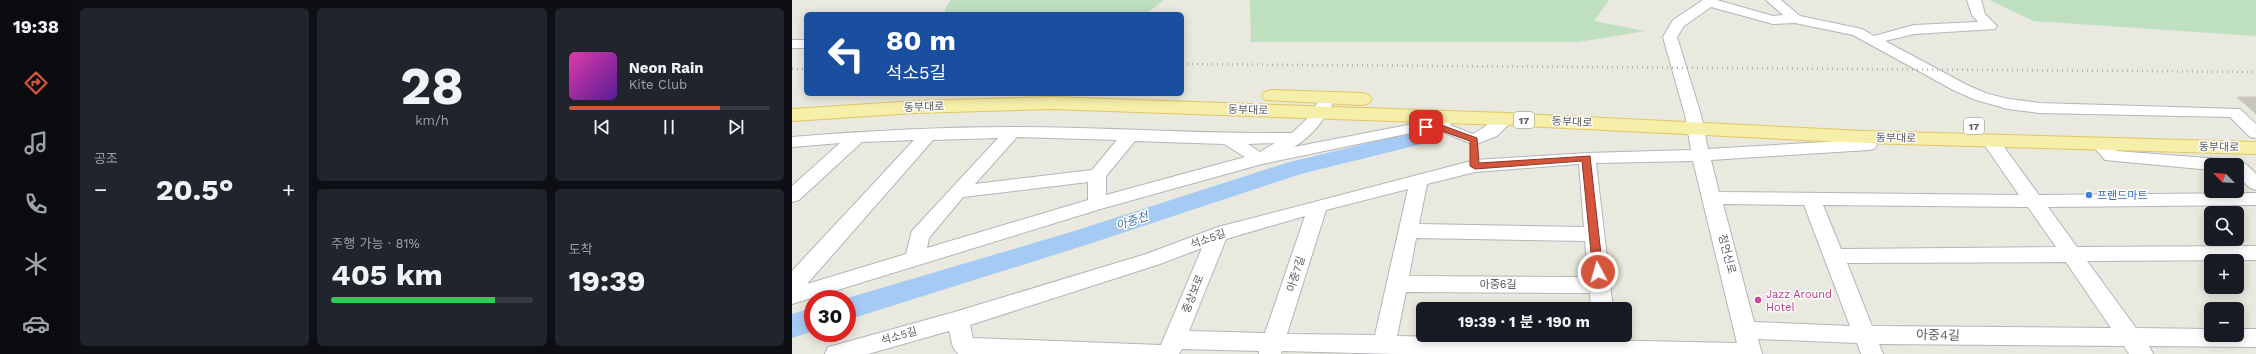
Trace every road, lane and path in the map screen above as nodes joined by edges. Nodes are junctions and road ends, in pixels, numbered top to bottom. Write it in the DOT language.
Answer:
graph roads {
  1 [pos="1773,0"];
  2 [pos="1974,0"];
  3 [pos="1710,1"];
  4 [pos="1795,19"];
  5 [pos="1874,42"];
  6 [pos="792,44"];
  7 [pos="804,44"];
  8 [pos="1184,92"];
  9 [pos="880,96"];
  10 [pos="792,102"];
  11 [pos="1324,105"];
  12 [pos="792,114"];
  13 [pos="1506,119"];
  14 [pos="1434,122"];
  15 [pos="1694,122"];
  16 [pos="1013,132"];
  17 [pos="2256,134"];
  18 [pos="928,135"];
  19 [pos="1130,136"];
  20 [pos="857,137"];
  21 [pos="1864,137"];
  22 [pos="1298,138"];
  23 [pos="1228,139"];
  24 [pos="1474,140"];
  25 [pos="1990,140"];
  26 [pos="792,142"];
  27 [pos="2101,145"];
  28 [pos="2256,148"];
  29 [pos="1701,155"];
  30 [pos="1260,158"];
  31 [pos="1587,158"];
  32 [pos="2204,164"];
  33 [pos="1475,166"];
  34 [pos="2244,168"];
  35 [pos="2256,169"];
  36 [pos="1097,175"];
  37 [pos="2244,175"];
  38 [pos="1419,180"];
  39 [pos="2256,184"];
  40 [pos="795,191"];
  41 [pos="957,192"];
  42 [pos="1712,198"];
  43 [pos="1811,198"];
  44 [pos="2256,199"];
  45 [pos="2034,201"];
  46 [pos="1097,204"];
  47 [pos="1318,206"];
  48 [pos="1408,231"];
  49 [pos="1218,234"];
  50 [pos="1594,234"];
  51 [pos="2256,254"];
  52 [pos="2072,255"];
  53 [pos="1834,256"];
  54 [pos="915,259"];
  55 [pos="1397,284"];
  56 [pos="1599,285"];
  57 [pos="792,296"];
  58 [pos="1601,302"];
  59 [pos="958,320"];
  60 [pos="1746,330"];
  61 [pos="2256,338"];
  62 [pos="1384,344"];
  63 [pos="1869,344"];
  64 [pos="1605,346"];
  65 [pos="2136,346"];
  66 [pos="1272,348"];
  67 [pos="1170,349"];
  68 [pos="1050,352"];
  69 [pos="836,354"];
  70 [pos="1751,354"];
  1 -- 4 [label="street"];
  2 -- 5 [label="street"];
  3 -- 4 [label="street"];
  3 -- 15 [label="street, 정언신로"];
  4 -- 5 [label="street"];
  5 -- 17 [label="street"];
  6 -- 7 [label="street"];
  8 -- 11 [label="main road, 동부대로 / 17"];
  9 -- 10 [label="main road, 동부대로"];
  11 -- 12 [label="main road, 동부대로 / 17"];
  11 -- 14 [label="main road, 동부대로 / 17"];
  11 -- 15 [label="main road, 동부대로 / 17"];
  11 -- 22 [label="street"];
  13 -- 14 [label="main road, 동부대로 / 17"];
  13 -- 15 [label="main road, 동부대로 / 17"];
  13 -- 24 [label="street"];
  14 -- 24 [label="street"];
  14 -- 30 [label="street"];
  15 -- 17 [label="main road, 동부대로 / 17"];
  15 -- 21 [label="main road, 동부대로 / 17"];
  15 -- 29 [label="street, 정언신로"];
  16 -- 18 [label="street"];
  16 -- 19 [label="street"];
  16 -- 41 [label="street"];
  18 -- 20 [label="street"];
  18 -- 57 [label="street"];
  19 -- 23 [label="street"];
  19 -- 36 [label="street"];
  20 -- 26 [label="street"];
  20 -- 40 [label="street"];
  21 -- 25 [label="main road, 동부대로 / 17"];
  21 -- 29 [label="street, 석소5길"];
  22 -- 23 [label="street"];
  22 -- 30 [label="street"];
  23 -- 30 [label="street"];
  24 -- 33 [label="street"];
  25 -- 27 [label="main road, 동부대로 / 17"];
  25 -- 45 [label="street"];
  27 -- 28 [label="main road, 동부대로 / 17"];
  27 -- 32 [label="street"];
  29 -- 31 [label="street, 석소5길"];
  29 -- 42 [label="street, 정언신로"];
  30 -- 46 [label="street"];
  31 -- 33 [label="street, 석소5길"];
  31 -- 50 [label="street"];
  33 -- 38 [label="street, 석소5길"];
  34 -- 35 [label="street"];
  36 -- 41 [label="street"];
  36 -- 46 [label="street"];
  37 -- 39 [label="street"];
  38 -- 47 [label="street, 석소5길"];
  38 -- 48 [label="street"];
  41 -- 54 [label="street"];
  42 -- 43 [label="street"];
  42 -- 60 [label="street, 정언신로"];
  43 -- 45 [label="street"];
  43 -- 53 [label="street"];
  44 -- 45 [label="street"];
  45 -- 52 [label="street"];
  46 -- 54 [label="street"];
  47 -- 49 [label="street, 석소5길"];
  47 -- 66 [label="street, 아중7길"];
  48 -- 50 [label="street"];
  48 -- 55 [label="street"];
  49 -- 59 [label="street, 석소5길"];
  49 -- 67 [label="street, 중상보로"];
  50 -- 56 [label="street"];
  51 -- 52 [label="street"];
  52 -- 53 [label="street"];
  52 -- 65 [label="street"];
  53 -- 63 [label="street"];
  54 -- 57 [label="street"];
  55 -- 56 [label="street, 아중6길"];
  55 -- 62 [label="street"];
  56 -- 58 [label="street"];
  59 -- 68 [label="street"];
  59 -- 69 [label="street, 석소5길"];
  60 -- 63 [label="street, 아중4길"];
  60 -- 70 [label="street, 정언신로"];
  61 -- 65 [label="street, 아중4길"];
  62 -- 64 [label="street"];
  62 -- 66 [label="street"];
  63 -- 65 [label="street, 아중4길"];
  64 -- 70 [label="street"];
  66 -- 67 [label="street"];
  67 -- 68 [label="street"];
}
